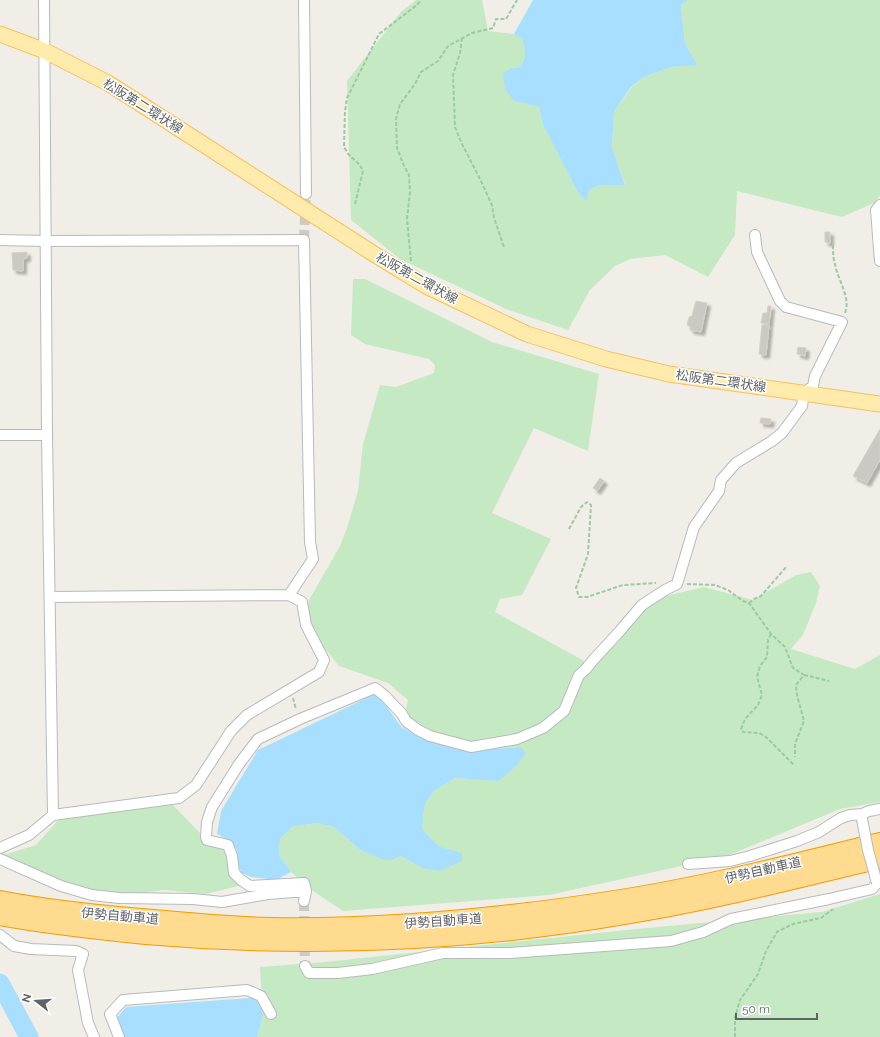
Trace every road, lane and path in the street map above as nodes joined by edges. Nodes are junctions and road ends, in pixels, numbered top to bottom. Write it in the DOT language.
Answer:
graph roads {
  1 [pos="44,0"];
  2 [pos="304,0"];
  3 [pos="421,0"];
  4 [pos="517,0"];
  5 [pos="0,34"];
  6 [pos="462,38"];
  7 [pos="45,51"];
  8 [pos="306,194"];
  9 [pos="355,204"];
  10 [pos="880,205"];
  11 [pos="755,236"];
  12 [pos="0,240"];
  13 [pos="46,241"];
  14 [pos="833,245"];
  15 [pos="504,247"];
  16 [pos="880,261"];
  17 [pos="412,267"];
  18 [pos="842,322"];
  19 [pos="804,393"];
  20 [pos="880,404"];
  21 [pos="0,435"];
  22 [pos="47,435"];
  23 [pos="569,529"];
  24 [pos="787,566"];
  25 [pos="677,584"];
  26 [pos="289,595"];
  27 [pos="50,597"];
  28 [pos="750,603"];
  29 [pos="771,634"];
  30 [pos="804,675"];
  31 [pos="830,681"];
  32 [pos="290,689"];
  33 [pos="300,719"];
  34 [pos="795,757"];
  35 [pos="794,765"];
  36 [pos="880,809"];
  37 [pos="53,815"];
  38 [pos="862,817"];
  39 [pos="880,842"];
  40 [pos="0,848"];
  41 [pos="0,859"];
  42 [pos="880,859"];
  43 [pos="688,864"];
  44 [pos="306,891"];
  45 [pos="304,902"];
  46 [pos="837,906"];
  47 [pos="5,909"];
  48 [pos="0,935"];
  49 [pos="305,966"];
  50 [pos="271,1014"];
  51 [pos="94,1037"];
  52 [pos="119,1037"];
  53 [pos="735,1037"];
  1 -- 7 [label="street"];
  2 -- 8 [label="street"];
  3 -- 9 [label="path"];
  4 -- 6 [label="path"];
  5 -- 7 [label="main road, 松阪第二環状線"];
  6 -- 15 [label="path"];
  6 -- 17 [label="path"];
  7 -- 13 [label="street"];
  7 -- 19 [label="main road, 松阪第二環状線"];
  10 -- 16 [label="street"];
  11 -- 18 [label="street"];
  12 -- 13 [label="street"];
  13 -- 22 [label="street"];
  13 -- 26 [label="street"];
  14 -- 18 [label="path"];
  18 -- 19 [label="street"];
  19 -- 20 [label="main road, 松阪第二環状線"];
  19 -- 25 [label="street"];
  21 -- 22 [label="street"];
  22 -- 27 [label="street"];
  23 -- 25 [label="path"];
  24 -- 28 [label="path"];
  25 -- 28 [label="path"];
  25 -- 33 [label="street"];
  26 -- 27 [label="street"];
  26 -- 32 [label="street"];
  27 -- 37 [label="street"];
  28 -- 29 [label="path"];
  29 -- 30 [label="path"];
  29 -- 35 [label="path"];
  30 -- 31 [label="path"];
  30 -- 34 [label="path"];
  32 -- 33 [label="path"];
  32 -- 37 [label="street"];
  33 -- 44 [label="street"];
  36 -- 38 [label="street"];
  37 -- 40 [label="street"];
  38 -- 43 [label="street"];
  38 -- 49 [label="street, bridge"];
  39 -- 47 [label="highway, 伊勢自動車道"];
  41 -- 44 [label="street"];
  42 -- 47 [label="highway, 伊勢自動車道"];
  44 -- 45 [label="street"];
  46 -- 53 [label="path"];
  48 -- 51 [label="street"];
  50 -- 52 [label="street"];
}
